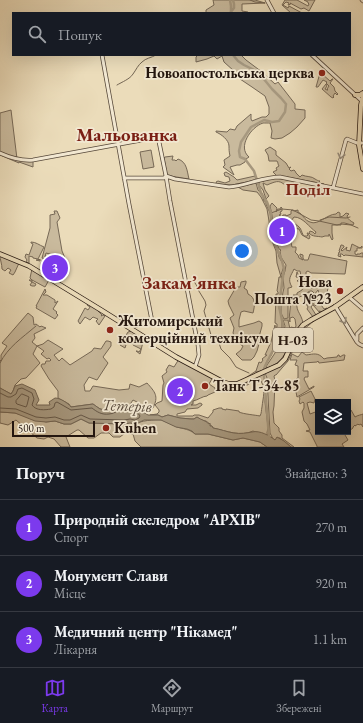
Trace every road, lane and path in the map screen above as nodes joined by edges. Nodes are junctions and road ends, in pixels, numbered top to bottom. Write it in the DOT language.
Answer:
graph roads {
  1 [pos="267,0"];
  2 [pos="273,12"];
  3 [pos="102,56"];
  4 [pos="313,56"];
  5 [pos="363,94"];
  6 [pos="356,96"];
  7 [pos="362,104"];
  8 [pos="361,143"];
  9 [pos="118,144"];
  10 [pos="0,154"];
  11 [pos="363,170"];
  12 [pos="166,176"];
  13 [pos="124,178"];
  14 [pos="333,188"];
  15 [pos="363,194"];
  16 [pos="0,254"];
  17 [pos="363,287"];
  18 [pos="349,297"];
  19 [pos="335,306"];
  20 [pos="363,309"];
  21 [pos="139,325"];
  22 [pos="130,327"];
  23 [pos="363,328"];
  24 [pos="136,331"];
  25 [pos="358,334"];
  26 [pos="353,335"];
  27 [pos="358,344"];
  28 [pos="363,346"];
  29 [pos="195,367"];
  1 -- 2 [label="street"];
  3 -- 9 [label="street"];
  4 -- 6 [label="street"];
  5 -- 6 [label="main road"];
  5 -- 7 [label="main road"];
  6 -- 7 [label="street"];
  7 -- 8 [label="main road"];
  8 -- 11 [label="main road"];
  8 -- 14 [label="street, one-way"];
  9 -- 10 [label="street"];
  9 -- 12 [label="street"];
  9 -- 13 [label="street"];
  12 -- 13 [label="street"];
  12 -- 14 [label="street"];
  12 -- 29 [label="street"];
  13 -- 21 [label="street"];
  14 -- 15 [label="street"];
  16 -- 22 [label="main road, Н-03"];
  16 -- 29 [label="main road, Н-03"];
  17 -- 18 [label="main road, Н-03"];
  18 -- 19 [label="main road, Н-03"];
  18 -- 20 [label="street"];
  19 -- 26 [label="street, one-way"];
  19 -- 29 [label="main road, Н-03"];
  21 -- 22 [label="street"];
  21 -- 24 [label="street"];
  22 -- 24 [label="main road, Н-03"];
  23 -- 25 [label="street"];
  24 -- 29 [label="main road, Н-03"];
  25 -- 26 [label="street"];
  25 -- 27 [label="street"];
  26 -- 27 [label="street"];
  27 -- 28 [label="street"];
}
